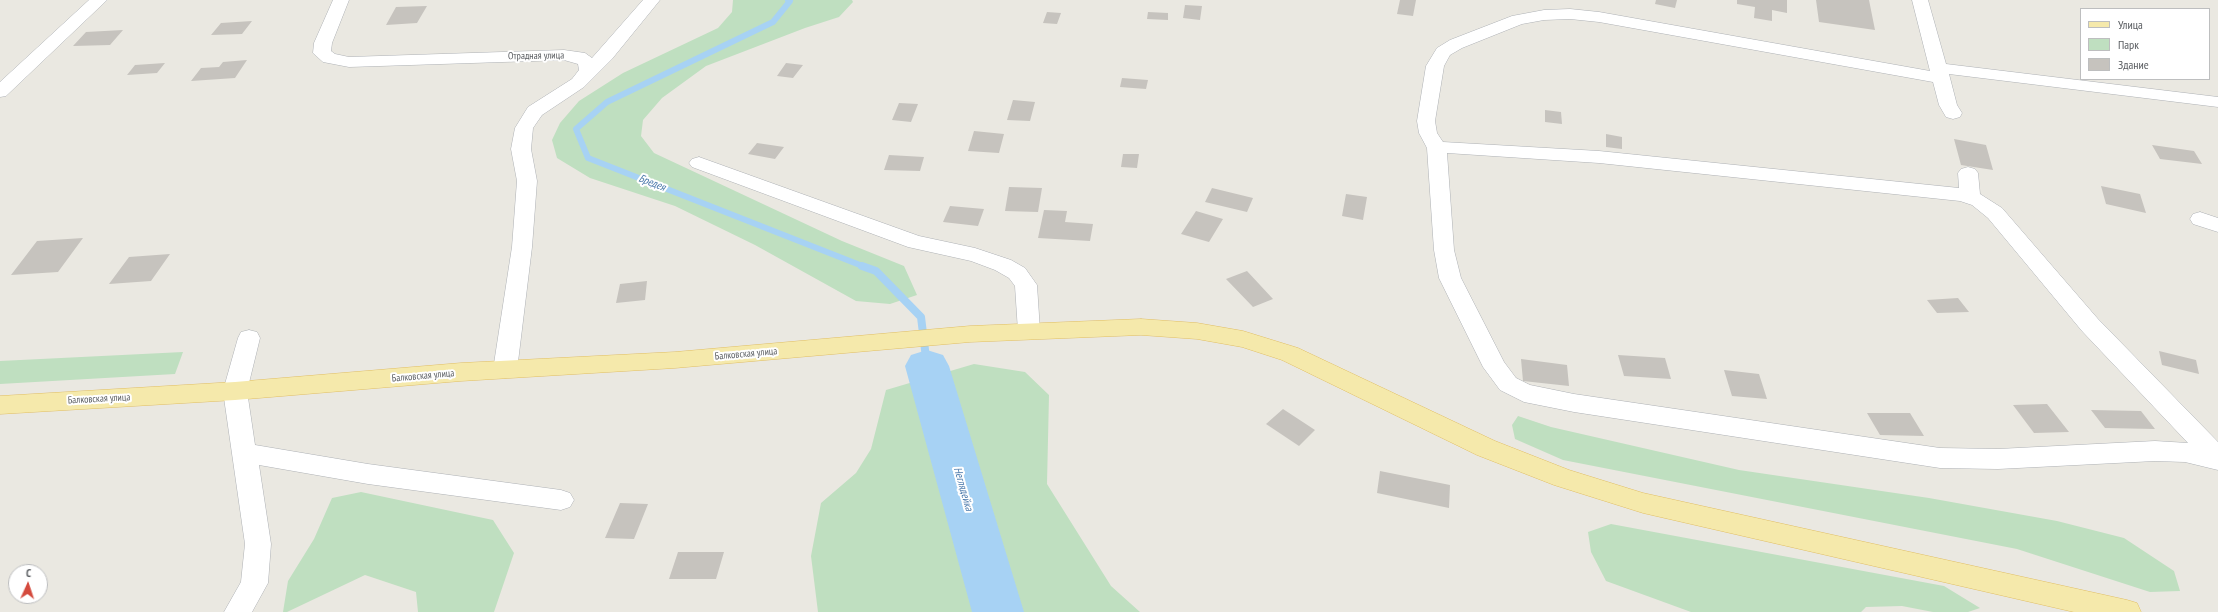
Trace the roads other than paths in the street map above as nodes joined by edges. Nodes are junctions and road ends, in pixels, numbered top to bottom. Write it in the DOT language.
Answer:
graph roads {
  1 [pos="99,0"];
  2 [pos="341,0"];
  3 [pos="652,0"];
  4 [pos="1920,0"];
  5 [pos="588,71"];
  6 [pos="1941,73"];
  7 [pos="0,92"];
  8 [pos="2218,102"];
  9 [pos="1953,113"];
  10 [pos="1437,148"];
  11 [pos="699,163"];
  12 [pos="1968,173"];
  13 [pos="1970,198"];
  14 [pos="1030,331"];
  15 [pos="249,338"];
  16 [pos="505,370"];
  17 [pos="235,391"];
  18 [pos="0,405"];
  19 [pos="244,453"];
  20 [pos="2218,456"];
  21 [pos="2218,460"];
  22 [pos="562,500"];
  23 [pos="238,612"];
  24 [pos="2127,612"];
  1 -- 7 [label="street"];
  2 -- 5 [label="street, Отрадная улица"];
  3 -- 5 [label="street"];
  4 -- 6 [label="street"];
  5 -- 16 [label="street"];
  6 -- 8 [label="street"];
  6 -- 9 [label="street"];
  6 -- 10 [label="street"];
  10 -- 13 [label="street"];
  10 -- 21 [label="street"];
  11 -- 14 [label="street"];
  12 -- 13 [label="street"];
  13 -- 20 [label="street"];
  14 -- 16 [label="main road, Балковская улица"];
  14 -- 24 [label="main road, Балковская улица"];
  15 -- 17 [label="street"];
  16 -- 17 [label="main road, Балковская улица"];
  17 -- 18 [label="main road, Балковская улица"];
  17 -- 19 [label="street"];
  19 -- 22 [label="street"];
  19 -- 23 [label="street"];
}
